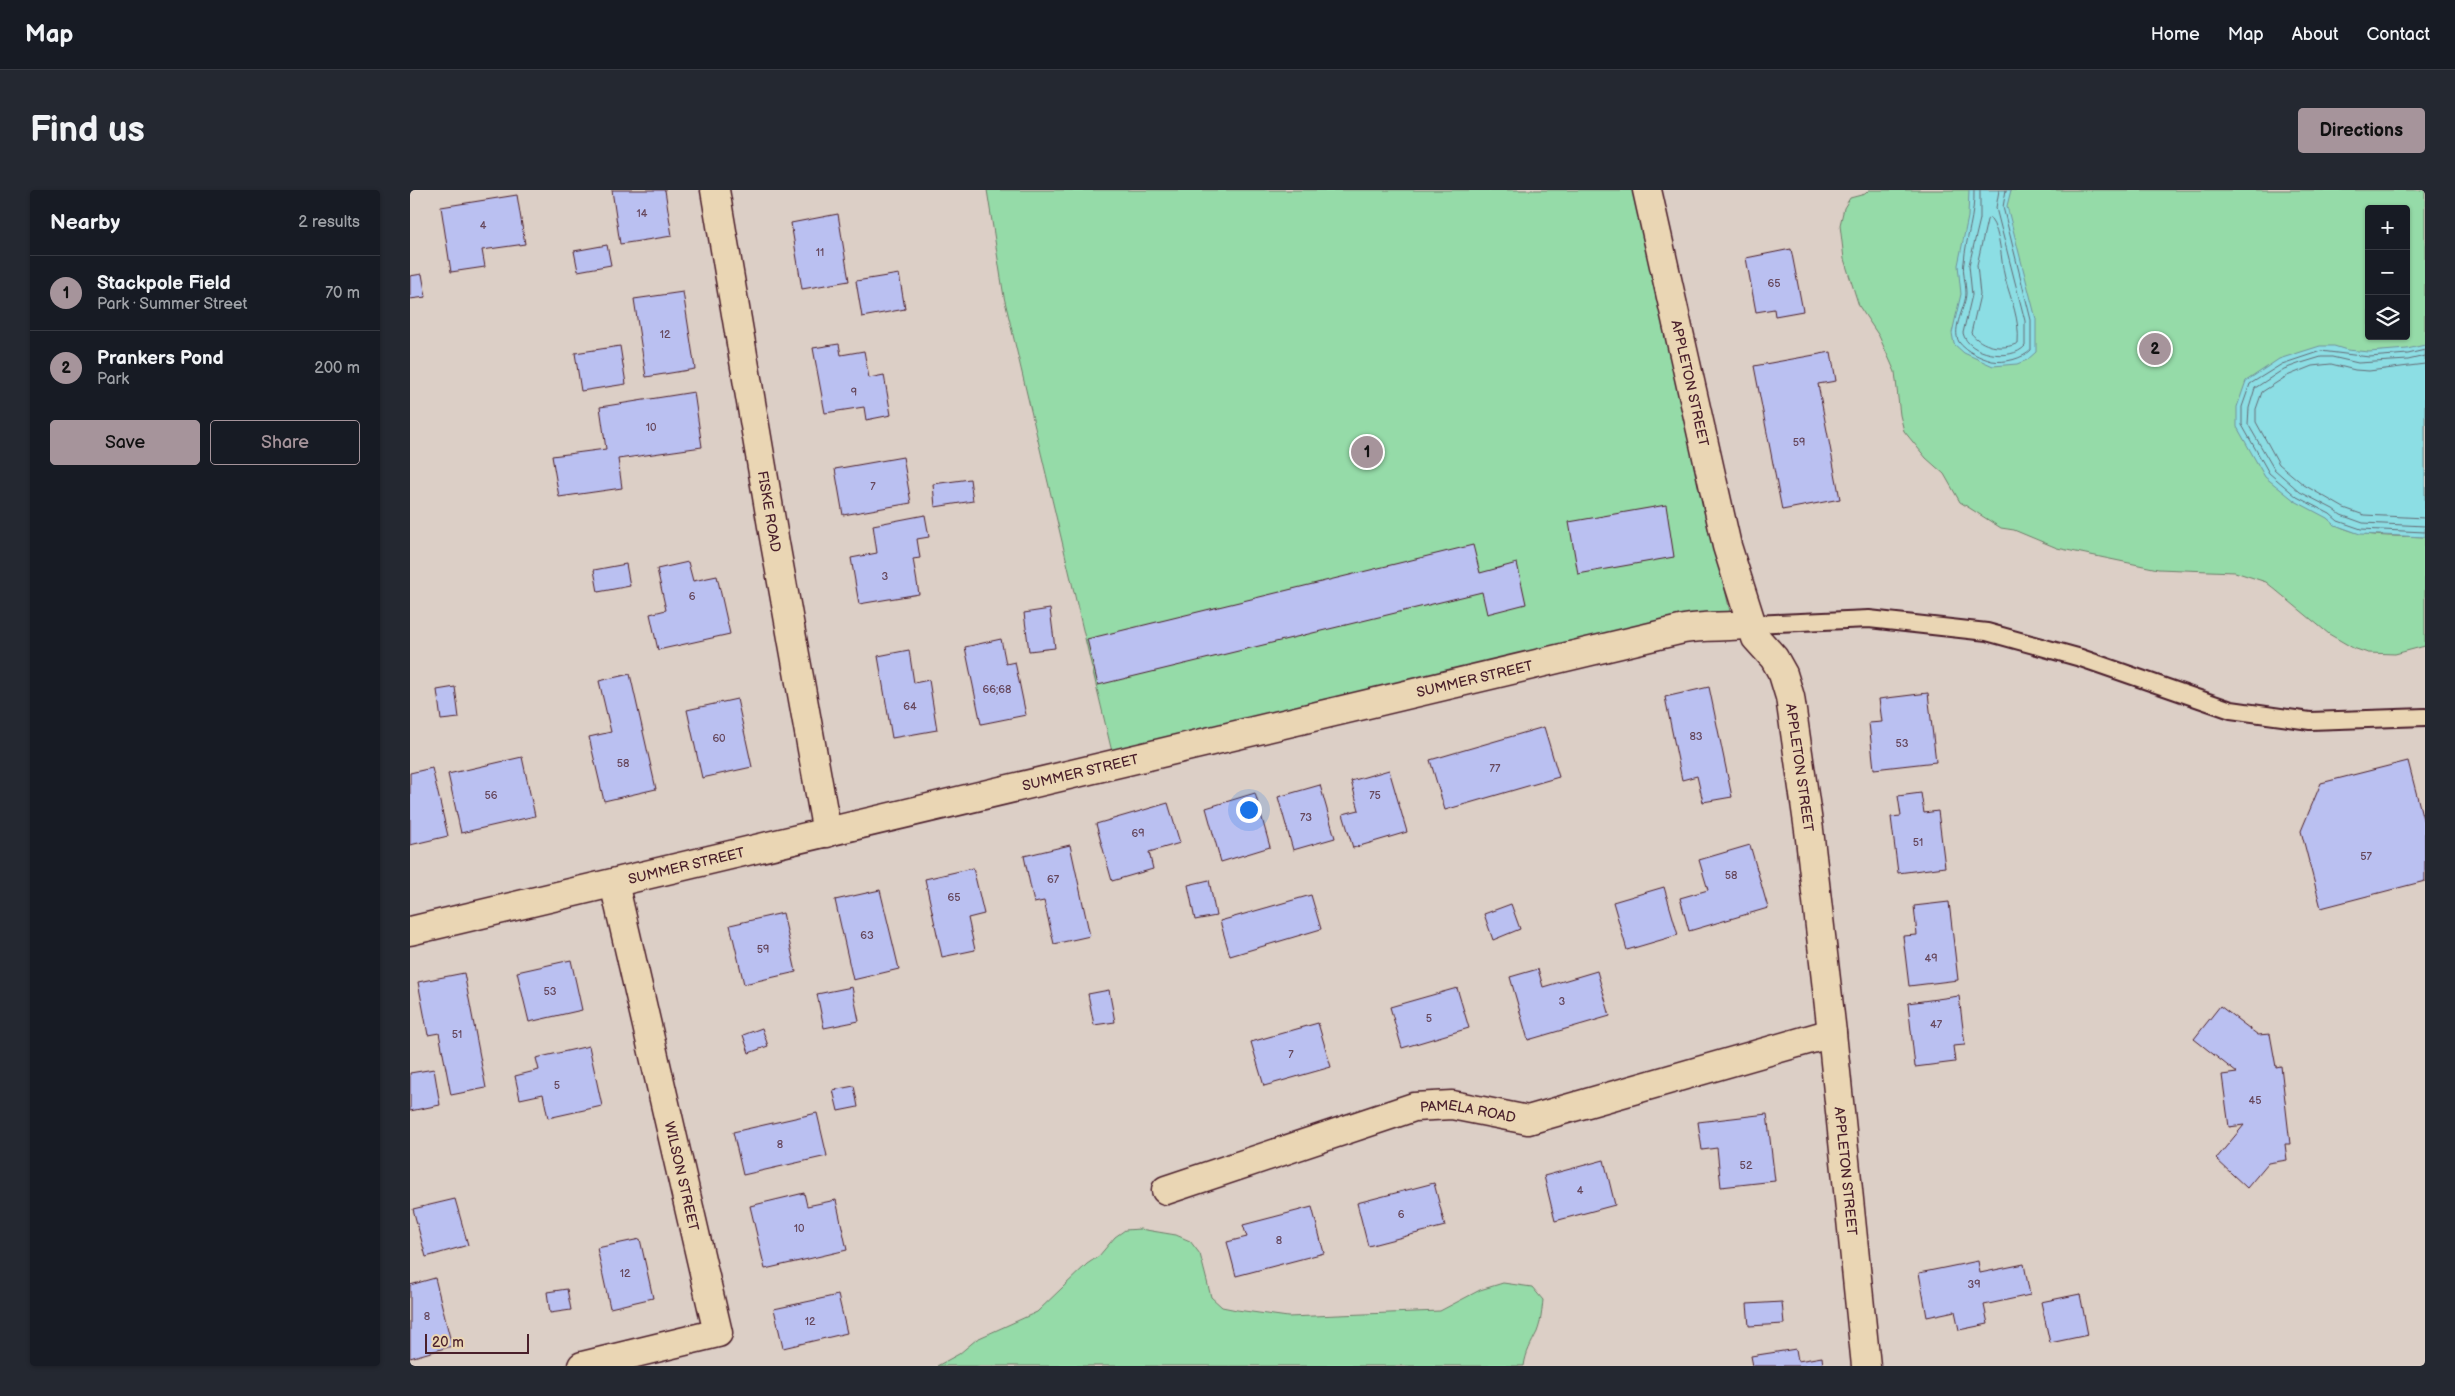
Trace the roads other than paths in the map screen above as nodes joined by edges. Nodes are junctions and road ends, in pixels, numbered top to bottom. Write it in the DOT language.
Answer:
graph roads {
  1 [pos="716,190"];
  2 [pos="1647,190"];
  3 [pos="1752,624"];
  4 [pos="2425,718"];
  5 [pos="827,833"];
  6 [pos="614,883"];
  7 [pos="410,931"];
  8 [pos="1832,1033"];
  9 [pos="1166,1190"];
  10 [pos="582,1366"];
  11 [pos="1866,1366"];
  1 -- 5 [label="street, FISKE ROAD"];
  2 -- 3 [label="street, APPLETON STREET"];
  3 -- 4 [label="lane"];
  3 -- 5 [label="street, SUMMER STREET"];
  3 -- 8 [label="street, APPLETON STREET"];
  5 -- 6 [label="street, SUMMER STREET"];
  6 -- 7 [label="street, SUMMER STREET"];
  6 -- 10 [label="street, WILSON STREET"];
  8 -- 9 [label="street, PAMELA ROAD"];
  8 -- 11 [label="street, APPLETON STREET"];
}
